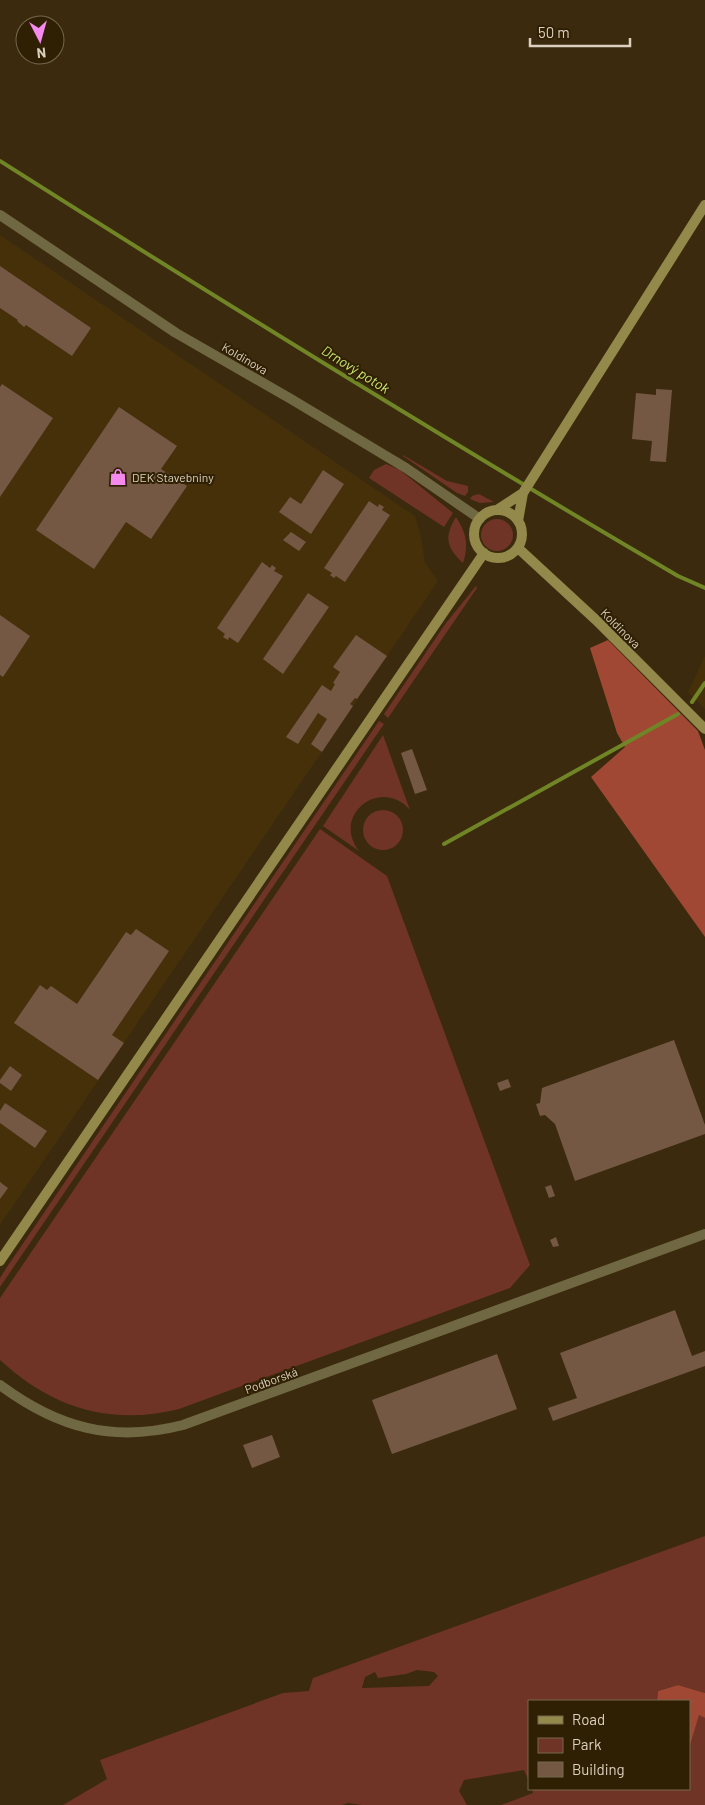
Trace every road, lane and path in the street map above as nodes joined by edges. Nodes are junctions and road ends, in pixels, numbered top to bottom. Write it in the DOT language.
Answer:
graph roads {
  1 [pos="705,205"];
  2 [pos="0,215"];
  3 [pos="520,497"];
  4 [pos="497,510"];
  5 [pos="480,519"];
  6 [pos="518,521"];
  7 [pos="518,548"];
  8 [pos="484,554"];
  9 [pos="705,729"];
  10 [pos="705,1234"];
  11 [pos="0,1261"];
  12 [pos="0,1385"];
  1 -- 3 [label="main road"];
  2 -- 5 [label="street, Koldinova"];
  3 -- 4 [label="main road"];
  3 -- 6 [label="main road"];
  4 -- 5 [label="main road"];
  4 -- 6 [label="main road"];
  5 -- 8 [label="main road"];
  6 -- 7 [label="main road"];
  7 -- 8 [label="main road"];
  7 -- 9 [label="main road, Koldinova"];
  8 -- 11 [label="main road"];
  10 -- 12 [label="street, Podborská"];
}
